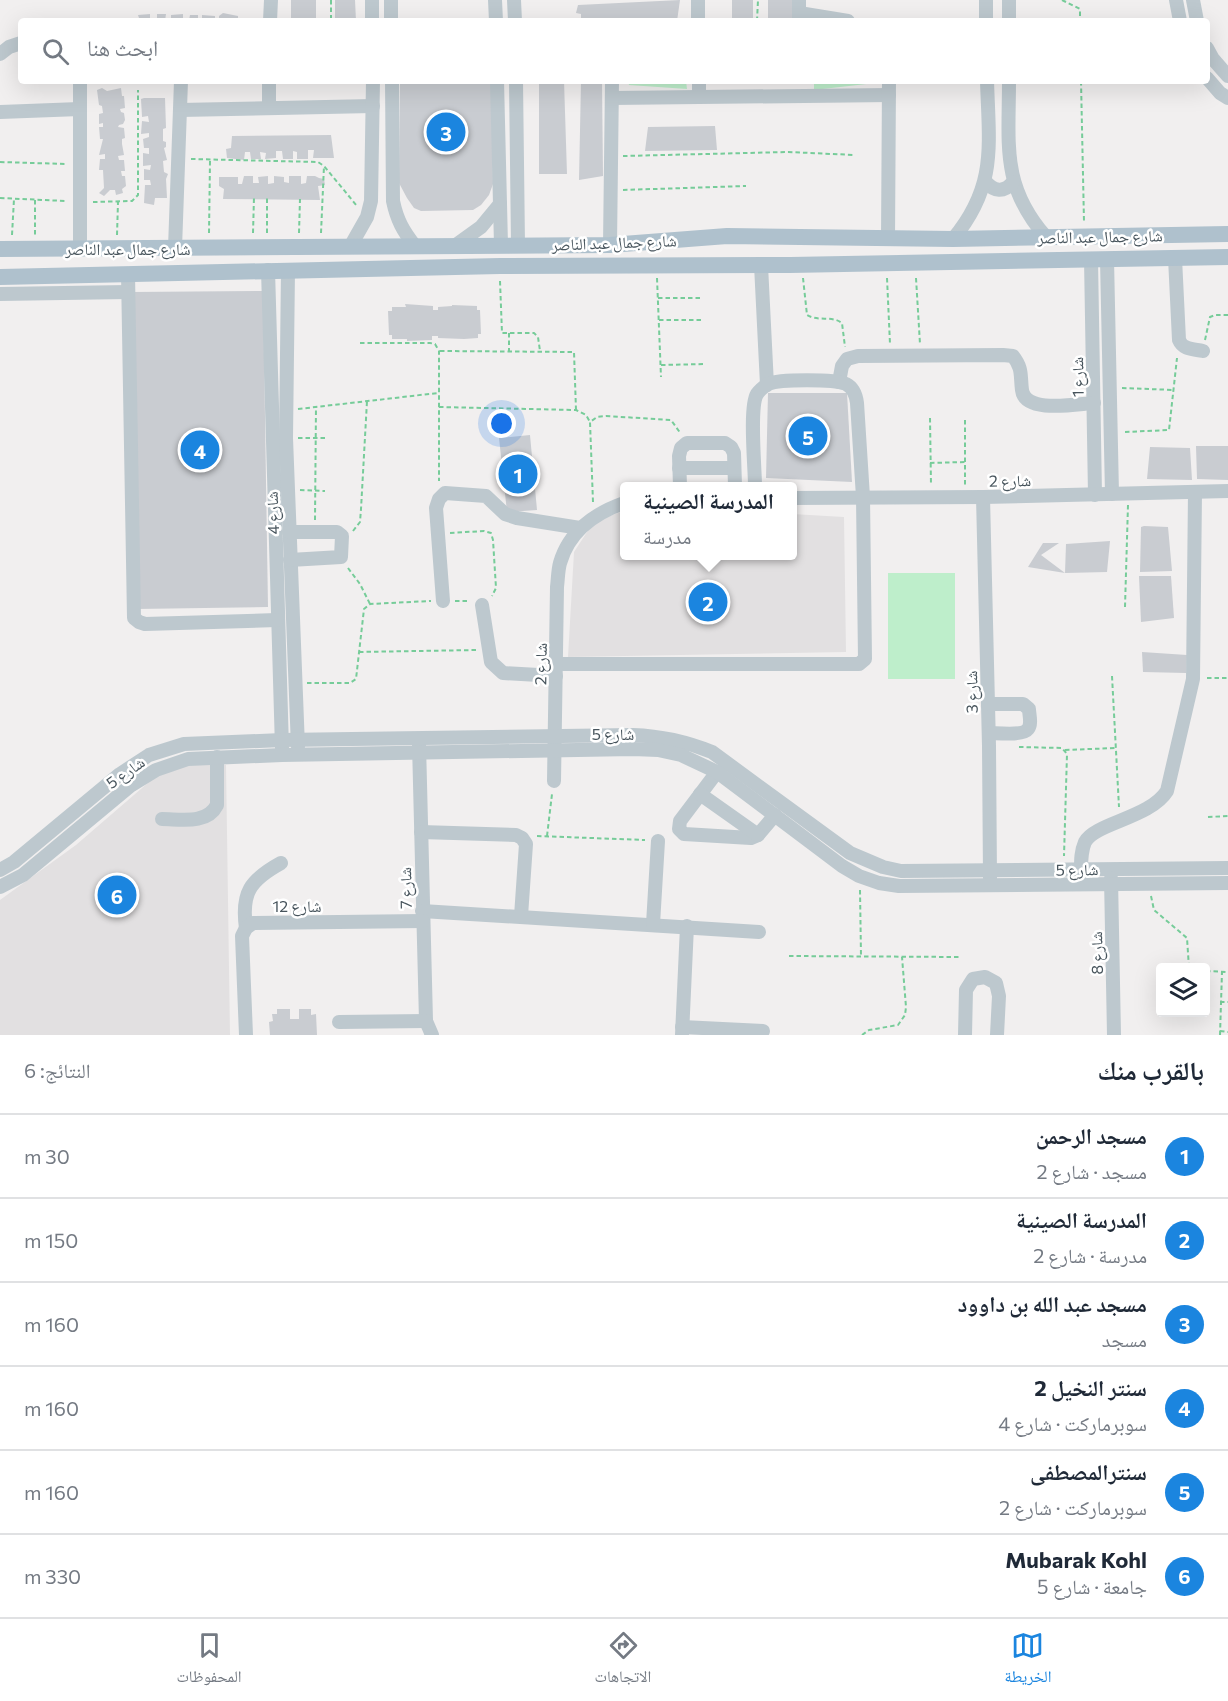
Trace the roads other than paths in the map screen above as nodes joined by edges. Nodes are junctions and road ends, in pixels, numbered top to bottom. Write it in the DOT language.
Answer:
graph roads {
  1 [pos="271,0"];
  2 [pos="372,0"];
  3 [pos="391,0"];
  4 [pos="495,0"];
  5 [pos="514,0"];
  6 [pos="698,0"];
  7 [pos="985,0"];
  8 [pos="1009,0"];
  9 [pos="1176,0"];
  10 [pos="1193,0"];
  11 [pos="799,11"];
  12 [pos="270,18"];
  13 [pos="372,18"];
  14 [pos="392,18"];
  15 [pos="496,18"];
  16 [pos="517,18"];
  17 [pos="698,18"];
  18 [pos="833,18"];
  19 [pos="986,18"];
  20 [pos="1009,18"];
  21 [pos="1179,18"];
  22 [pos="1196,18"];
  23 [pos="18,44"];
  24 [pos="0,54"];
  25 [pos="1210,54"];
  26 [pos="1228,76"];
  27 [pos="1210,81"];
  28 [pos="80,84"];
  29 [pos="181,84"];
  30 [pos="269,84"];
  31 [pos="373,84"];
  32 [pos="392,84"];
  33 [pos="498,84"];
  34 [pos="516,84"];
  35 [pos="612,84"];
  36 [pos="699,84"];
  37 [pos="799,84"];
  38 [pos="987,84"];
  39 [pos="1009,84"];
  40 [pos="889,88"];
  41 [pos="799,96"];
  42 [pos="699,97"];
  43 [pos="612,98"];
  44 [pos="1228,98"];
  45 [pos="374,106"];
  46 [pos="269,108"];
  47 [pos="80,109"];
  48 [pos="180,110"];
  49 [pos="0,112"];
  50 [pos="985,182"];
  51 [pos="1013,182"];
  52 [pos="371,201"];
  53 [pos="393,201"];
  54 [pos="501,204"];
  55 [pos="1228,234"];
  56 [pos="727,236"];
  57 [pos="796,236"];
  58 [pos="1046,237"];
  59 [pos="888,239"];
  60 [pos="953,239"];
  61 [pos="456,245"];
  62 [pos="510,245"];
  63 [pos="610,245"];
  64 [pos="415,246"];
  65 [pos="350,247"];
  66 [pos="176,248"];
  67 [pos="5,249"];
  68 [pos="80,249"];
  69 [pos="1228,256"];
  70 [pos="1175,258"];
  71 [pos="1099,259"];
  72 [pos="730,265"];
  73 [pos="761,265"];
  74 [pos="796,265"];
  75 [pos="268,270"];
  76 [pos="288,270"];
  77 [pos="128,274"];
  78 [pos="0,277"];
  79 [pos="128,292"];
  80 [pos="0,294"];
  81 [pos="1203,351"];
  82 [pos="839,382"];
  83 [pos="767,385"];
  84 [pos="1094,403"];
  85 [pos="679,468"];
  86 [pos="735,468"];
  87 [pos="680,482"];
  88 [pos="735,482"];
  89 [pos="756,482"];
  90 [pos="1228,491"];
  91 [pos="1195,492"];
  92 [pos="1112,494"];
  93 [pos="1095,495"];
  94 [pos="863,497"];
  95 [pos="983,497"];
  96 [pos="797,498"];
  97 [pos="620,504"];
  98 [pos="580,528"];
  99 [pos="290,532"];
  100 [pos="314,532"];
  101 [pos="315,559"];
  102 [pos="291,560"];
  103 [pos="443,601"];
  104 [pos="482,605"];
  105 [pos="277,620"];
  106 [pos="556,670"];
  107 [pos="988,704"];
  108 [pos="555,735"];
  109 [pos="418,739"];
  110 [pos="282,740"];
  111 [pos="297,740"];
  112 [pos="989,740"];
  113 [pos="555,750"];
  114 [pos="419,753"];
  115 [pos="282,754"];
  116 [pos="298,755"];
  117 [pos="218,757"];
  118 [pos="717,772"];
  119 [pos="554,781"];
  120 [pos="700,794"];
  121 [pos="775,815"];
  122 [pos="162,819"];
  123 [pos="421,832"];
  124 [pos="758,835"];
  125 [pos="658,841"];
  126 [pos="281,863"];
  127 [pos="1228,868"];
  128 [pos="0,870"];
  129 [pos="1082,870"];
  130 [pos="1111,870"];
  131 [pos="989,872"];
  132 [pos="1228,883"];
  133 [pos="1111,885"];
  134 [pos="990,886"];
  135 [pos="0,887"];
  136 [pos="422,916"];
  137 [pos="520,916"];
  138 [pos="653,924"];
  139 [pos="687,926"];
  140 [pos="246,928"];
  141 [pos="759,932"];
  142 [pos="339,1022"];
  143 [pos="425,1028"];
  144 [pos="682,1031"];
  145 [pos="763,1031"];
  146 [pos="246,1035"];
  147 [pos="432,1035"];
  148 [pos="965,1035"];
  149 [pos="997,1035"];
  150 [pos="1114,1035"];
  1 -- 12 [label="street"];
  2 -- 13 [label="street"];
  3 -- 14 [label="street"];
  4 -- 15 [label="street"];
  5 -- 16 [label="street"];
  6 -- 17 [label="street"];
  7 -- 19 [label="street"];
  8 -- 20 [label="street"];
  9 -- 21 [label="street"];
  10 -- 22 [label="street"];
  11 -- 18 [label="street"];
  23 -- 24 [label="street"];
  25 -- 26 [label="street"];
  27 -- 44 [label="street"];
  28 -- 47 [label="street"];
  29 -- 48 [label="street"];
  30 -- 46 [label="street"];
  31 -- 45 [label="street"];
  32 -- 53 [label="street"];
  33 -- 54 [label="street"];
  34 -- 62 [label="street"];
  35 -- 43 [label="street"];
  36 -- 42 [label="street"];
  37 -- 41 [label="street"];
  38 -- 50 [label="street"];
  39 -- 51 [label="street"];
  40 -- 41 [label="street"];
  40 -- 59 [label="street"];
  41 -- 42 [label="street"];
  42 -- 43 [label="street"];
  43 -- 63 [label="street"];
  45 -- 46 [label="street"];
  45 -- 52 [label="street"];
  46 -- 48 [label="street"];
  47 -- 49 [label="street"];
  47 -- 68 [label="street"];
  48 -- 66 [label="street"];
  50 -- 51 [label="street"];
  50 -- 60 [label="street"];
  51 -- 58 [label="street"];
  52 -- 53 [label="street"];
  52 -- 65 [label="street"];
  53 -- 64 [label="street"];
  54 -- 61 [label="street"];
  54 -- 62 [label="street"];
  55 -- 58 [label="main road, شارع جمال عبد الناصر"];
  56 -- 57 [label="main road, شارع جمال عبد الناصر"];
  56 -- 63 [label="main road, شارع جمال عبد الناصر"];
  56 -- 72 [label="main road"];
  57 -- 59 [label="main road, شارع جمال عبد الناصر"];
  57 -- 74 [label="main road"];
  58 -- 60 [label="main road, شارع جمال عبد الناصر"];
  59 -- 60 [label="main road, شارع جمال عبد الناصر"];
  61 -- 62 [label="main road, شارع جمال عبد الناصر"];
  61 -- 64 [label="main road, شارع جمال عبد الناصر"];
  62 -- 63 [label="main road, شارع جمال عبد الناصر"];
  64 -- 65 [label="main road, شارع جمال عبد الناصر"];
  65 -- 66 [label="main road, شارع جمال عبد الناصر"];
  66 -- 68 [label="main road, شارع جمال عبد الناصر"];
  67 -- 68 [label="main road, شارع جمال عبد الناصر"];
  69 -- 70 [label="main road, شارع جمال عبد الناصر"];
  70 -- 71 [label="main road, شارع جمال عبد الناصر"];
  70 -- 81 [label="street"];
  71 -- 74 [label="main road, شارع جمال عبد الناصر"];
  71 -- 84 [label="street, شارع 1"];
  71 -- 92 [label="street, شارع 1"];
  72 -- 73 [label="main road, شارع جمال عبد الناصر"];
  72 -- 76 [label="main road, شارع جمال عبد الناصر"];
  73 -- 74 [label="main road, شارع جمال عبد الناصر"];
  73 -- 83 [label="street"];
  75 -- 76 [label="main road, شارع جمال عبد الناصر"];
  75 -- 77 [label="main road, شارع جمال عبد الناصر"];
  75 -- 105 [label="street, شارع 4"];
  76 -- 99 [label="street, شارع 4"];
  77 -- 78 [label="main road, شارع جمال عبد الناصر"];
  77 -- 79 [label="street"];
  79 -- 80 [label="street"];
  79 -- 105 [label="street"];
  82 -- 83 [label="street"];
  82 -- 84 [label="street"];
  82 -- 94 [label="street"];
  83 -- 89 [label="street"];
  84 -- 93 [label="street, شارع 1"];
  85 -- 86 [label="street"];
  85 -- 86 [label="street"];
  85 -- 87 [label="street"];
  86 -- 88 [label="street"];
  90 -- 91 [label="street, شارع 2"];
  91 -- 92 [label="street, شارع 2"];
  91 -- 129 [label="street"];
  92 -- 93 [label="street, شارع 2"];
  93 -- 95 [label="street, شارع 2"];
  94 -- 95 [label="street, شارع 2"];
  94 -- 96 [label="street, شارع 2"];
  94 -- 106 [label="street"];
  95 -- 107 [label="street, شارع 3"];
  97 -- 98 [label="street, شارع 2"];
  98 -- 103 [label="street"];
  98 -- 106 [label="street, شارع 2"];
  99 -- 100 [label="street"];
  99 -- 102 [label="street, شارع 4"];
  100 -- 101 [label="street"];
  100 -- 101 [label="street"];
  101 -- 102 [label="street"];
  102 -- 111 [label="street, شارع 4"];
  104 -- 106 [label="street"];
  105 -- 110 [label="street, شارع 4"];
  106 -- 108 [label="street, شارع 2"];
  107 -- 112 [label="street, شارع 3"];
  107 -- 112 [label="street"];
  108 -- 109 [label="street, شارع 5"];
  108 -- 113 [label="street, شارع 2"];
  108 -- 131 [label="street, شارع 5"];
  109 -- 111 [label="street, شارع 5"];
  109 -- 114 [label="street, شارع 7"];
  110 -- 111 [label="street, شارع 5"];
  110 -- 115 [label="street, شارع 4"];
  110 -- 128 [label="street, شارع 5"];
  111 -- 116 [label="street, شارع 4"];
  112 -- 131 [label="street, شارع 3"];
  113 -- 114 [label="street, شارع 5"];
  113 -- 118 [label="street, شارع 5"];
  113 -- 119 [label="street, شارع 2"];
  114 -- 116 [label="street, شارع 5"];
  114 -- 123 [label="street, شارع 7"];
  115 -- 116 [label="street, شارع 5"];
  115 -- 117 [label="street, شارع 5"];
  117 -- 122 [label="street"];
  117 -- 135 [label="street, شارع 5"];
  118 -- 120 [label="street"];
  118 -- 121 [label="street, شارع 5"];
  120 -- 124 [label="street"];
  120 -- 124 [label="street"];
  121 -- 124 [label="street"];
  121 -- 134 [label="street, شارع 5"];
  123 -- 136 [label="street, شارع 7"];
  123 -- 137 [label="street"];
  125 -- 138 [label="street"];
  126 -- 140 [label="street"];
  127 -- 130 [label="street, شارع 5"];
  129 -- 130 [label="street, شارع 5"];
  129 -- 131 [label="street, شارع 5"];
  130 -- 133 [label="street, شارع 8"];
  131 -- 134 [label="street, شارع 3"];
  132 -- 133 [label="street, شارع 5"];
  133 -- 134 [label="street, شارع 5"];
  133 -- 150 [label="street, شارع 8"];
  136 -- 137 [label="street, شارع 12"];
  136 -- 140 [label="street, شارع 12"];
  136 -- 143 [label="street, شارع 7"];
  137 -- 138 [label="street, شارع 12"];
  138 -- 139 [label="street, شارع 12"];
  139 -- 141 [label="street, شارع 12"];
  139 -- 144 [label="street"];
  140 -- 146 [label="street"];
  142 -- 143 [label="street"];
  143 -- 147 [label="street, شارع 7"];
  144 -- 145 [label="street"];
  148 -- 149 [label="street"];
}
